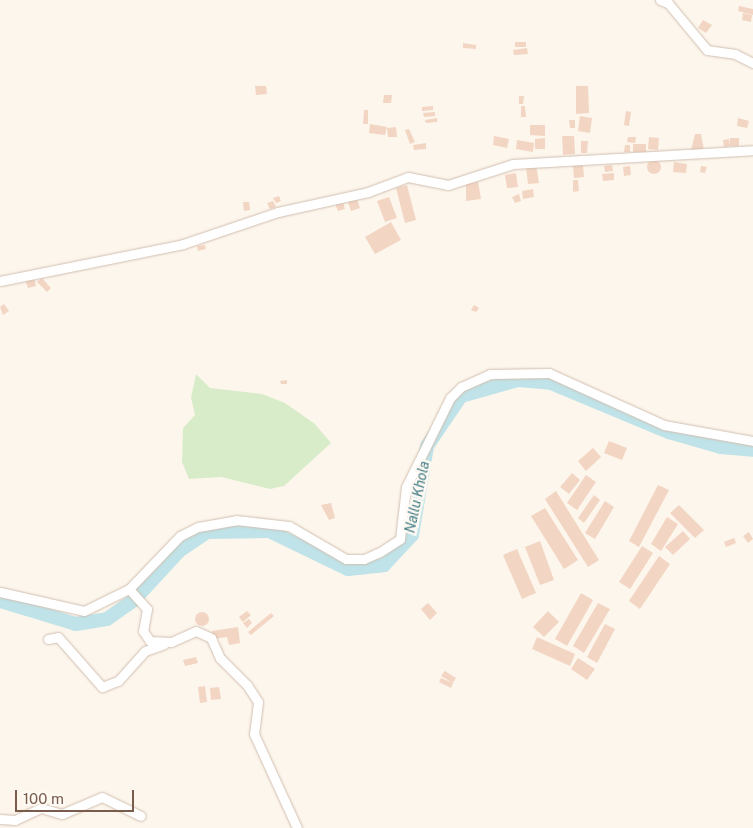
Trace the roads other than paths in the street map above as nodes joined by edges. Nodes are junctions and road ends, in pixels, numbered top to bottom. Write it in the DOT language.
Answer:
graph roads {
  1 [pos="660,0"];
  2 [pos="753,63"];
  3 [pos="753,150"];
  4 [pos="0,281"];
  5 [pos="753,441"];
  6 [pos="129,589"];
  7 [pos="0,592"];
  8 [pos="48,639"];
  9 [pos="171,642"];
  10 [pos="141,816"];
  11 [pos="0,819"];
  12 [pos="296,828"];
  1 -- 2 [label="street"];
  3 -- 4 [label="street"];
  5 -- 6 [label="street"];
  6 -- 7 [label="street"];
  6 -- 9 [label="street"];
  8 -- 9 [label="street"];
  9 -- 12 [label="street"];
  10 -- 11 [label="street"];
}
